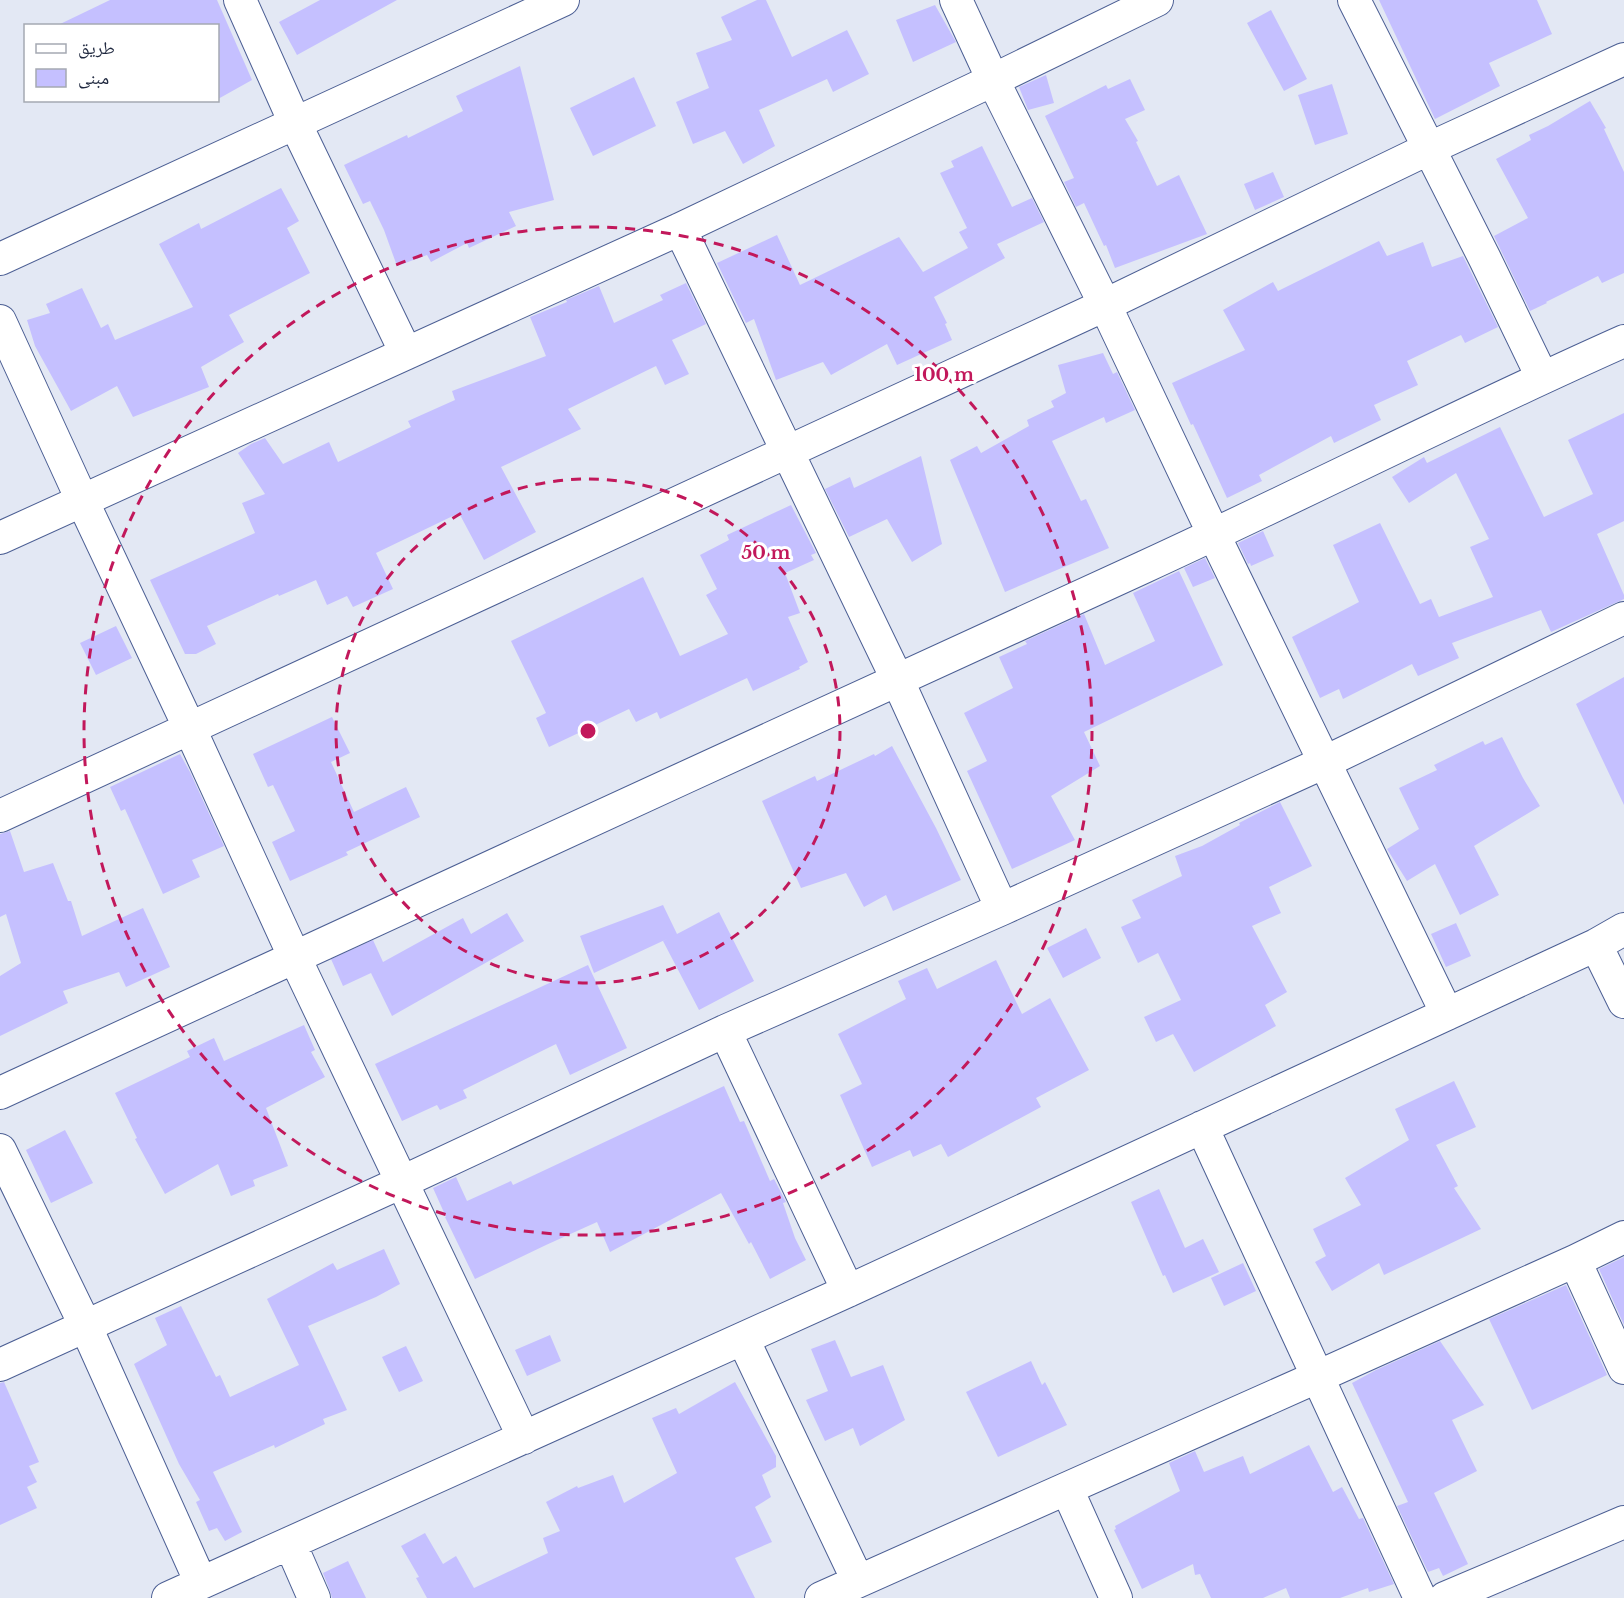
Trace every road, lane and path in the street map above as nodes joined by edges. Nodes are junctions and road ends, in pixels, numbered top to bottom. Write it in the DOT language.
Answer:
graph roads {
  1 [pos="240,0"];
  2 [pos="563,0"];
  3 [pos="956,0"];
  4 [pos="1157,0"];
  5 [pos="1354,0"];
  6 [pos="1624,59"];
  7 [pos="993,80"];
  8 [pos="296,123"];
  9 [pos="1430,148"];
  10 [pos="680,229"];
  11 [pos="0,259"];
  12 [pos="1105,305"];
  13 [pos="0,321"];
  14 [pos="1624,341"];
  15 [pos="406,353"];
  16 [pos="1542,377"];
  17 [pos="786,452"];
  18 [pos="82,500"];
  19 [pos="1214,535"];
  20 [pos="0,538"];
  21 [pos="1624,618"];
  22 [pos="898,681"];
  23 [pos="190,729"];
  24 [pos="1324,762"];
  25 [pos="0,816"];
  26 [pos="1002,909"];
  27 [pos="1624,929"];
  28 [pos="1596,945"];
  29 [pos="294,956"];
  30 [pos="1624,1002"];
  31 [pos="1447,1014"];
  32 [pos="725,1031"];
  33 [pos="0,1093"];
  34 [pos="1202,1127"];
  35 [pos="0,1150"];
  36 [pos="402,1182"];
  37 [pos="1624,1237"];
  38 [pos="1575,1261"];
  39 [pos="848,1292"];
  40 [pos="86,1327"];
  41 [pos="743,1339"];
  42 [pos="0,1365"];
  43 [pos="1624,1368"];
  44 [pos="1317,1377"];
  45 [pos="524,1438"];
  46 [pos="1066,1489"];
  47 [pos="1624,1522"];
  48 [pos="290,1543"];
  49 [pos="858,1581"];
  50 [pos="201,1583"];
  51 [pos="168,1598"];
  52 [pos="315,1598"];
  53 [pos="821,1598"];
  54 [pos="1116,1598"];
  55 [pos="1420,1598"];
  56 [pos="1445,1598"];
  1 -- 8 [label="street"];
  2 -- 8 [label="street"];
  3 -- 7 [label="street"];
  4 -- 7 [label="street"];
  5 -- 9 [label="street"];
  6 -- 9 [label="street"];
  7 -- 10 [label="street"];
  7 -- 12 [label="street"];
  8 -- 11 [label="street"];
  8 -- 15 [label="street"];
  9 -- 12 [label="street"];
  9 -- 16 [label="street"];
  10 -- 15 [label="street"];
  10 -- 17 [label="street"];
  12 -- 17 [label="street"];
  12 -- 19 [label="street"];
  13 -- 18 [label="street"];
  14 -- 16 [label="street"];
  15 -- 18 [label="street"];
  16 -- 19 [label="street"];
  17 -- 22 [label="street"];
  17 -- 23 [label="street"];
  18 -- 20 [label="street"];
  18 -- 23 [label="street"];
  19 -- 22 [label="street"];
  19 -- 24 [label="street"];
  21 -- 24 [label="street"];
  22 -- 26 [label="street"];
  22 -- 29 [label="street"];
  23 -- 25 [label="street"];
  23 -- 29 [label="street"];
  24 -- 26 [label="street"];
  24 -- 31 [label="street"];
  26 -- 32 [label="street"];
  27 -- 28 [label="street"];
  28 -- 30 [label="street"];
  28 -- 31 [label="street"];
  29 -- 33 [label="street"];
  29 -- 36 [label="street"];
  31 -- 34 [label="street"];
  32 -- 36 [label="street"];
  32 -- 39 [label="street"];
  34 -- 39 [label="street"];
  34 -- 44 [label="street"];
  35 -- 40 [label="street"];
  36 -- 40 [label="street"];
  36 -- 45 [label="street"];
  37 -- 38 [label="street"];
  38 -- 43 [label="street"];
  38 -- 44 [label="street"];
  39 -- 41 [label="street"];
  40 -- 42 [label="street"];
  40 -- 50 [label="street"];
  41 -- 45 [label="street"];
  41 -- 49 [label="street"];
  44 -- 46 [label="street"];
  44 -- 55 [label="street"];
  45 -- 48 [label="street"];
  46 -- 49 [label="street"];
  46 -- 54 [label="street"];
  47 -- 56 [label="street"];
  48 -- 50 [label="street"];
  48 -- 52 [label="street"];
  49 -- 53 [label="street"];
  50 -- 51 [label="street"];
}
